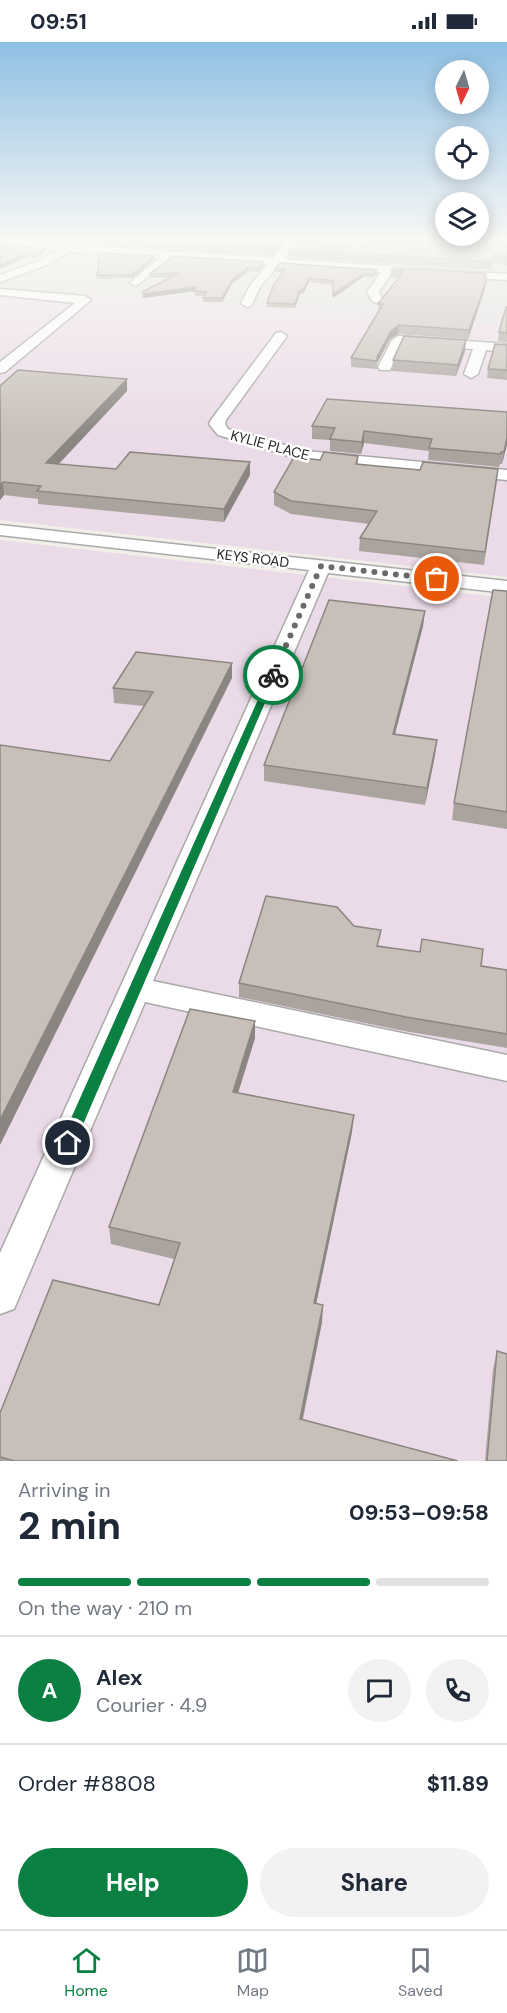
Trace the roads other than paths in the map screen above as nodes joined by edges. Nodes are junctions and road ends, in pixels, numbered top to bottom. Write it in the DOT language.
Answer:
graph roads {
  1 [pos="79,305"];
  2 [pos="281,336"];
  3 [pos="481,346"];
  4 [pos="507,348"];
  5 [pos="385,367"];
  6 [pos="0,369"];
  7 [pos="471,374"];
  8 [pos="507,475"];
  9 [pos="0,530"];
  10 [pos="321,566"];
  11 [pos="507,587"];
  12 [pos="135,989"];
  13 [pos="507,1068"];
  14 [pos="0,1296"];
  1 -- 6 [label="street"];
  2 -- 8 [label="street, KYLIE PLACE"];
  3 -- 4 [label="street"];
  3 -- 5 [label="street"];
  3 -- 7 [label="street"];
  9 -- 10 [label="street, KEYS ROAD"];
  10 -- 11 [label="street, KEYS ROAD"];
  10 -- 12 [label="street"];
  12 -- 13 [label="street"];
  12 -- 14 [label="street"];
}
